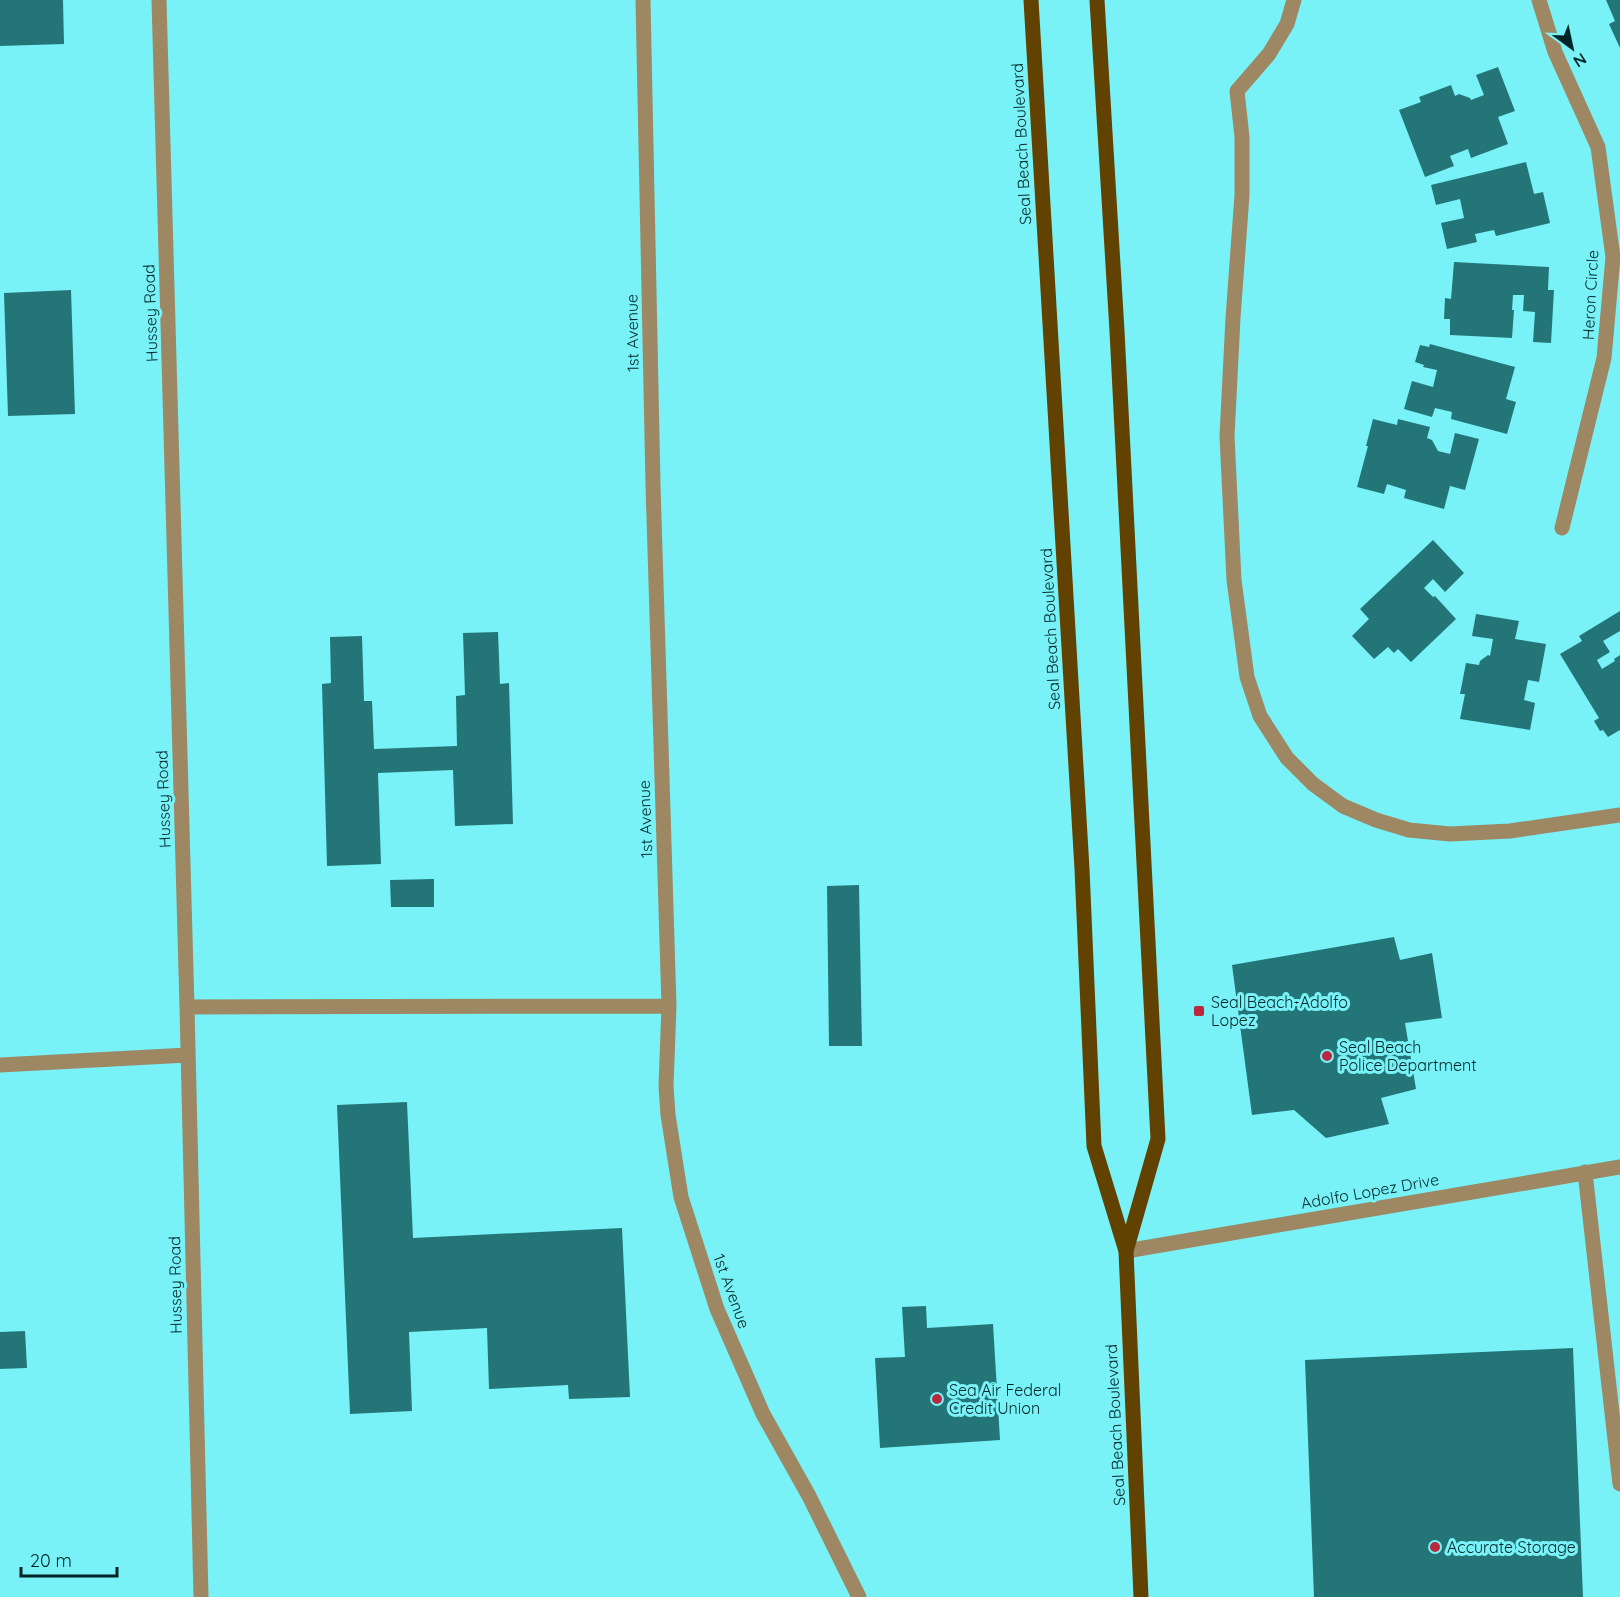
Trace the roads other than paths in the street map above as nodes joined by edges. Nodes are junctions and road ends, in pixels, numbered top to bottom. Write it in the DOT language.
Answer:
graph roads {
  1 [pos="159,0"];
  2 [pos="643,0"];
  3 [pos="1031,0"];
  4 [pos="1097,0"];
  5 [pos="1294,0"];
  6 [pos="1539,0"];
  7 [pos="1562,528"];
  8 [pos="1620,815"];
  9 [pos="669,1006"];
  10 [pos="187,1007"];
  11 [pos="188,1055"];
  12 [pos="0,1065"];
  13 [pos="1620,1167"];
  14 [pos="1586,1172"];
  15 [pos="1126,1251"];
  16 [pos="1620,1484"];
  17 [pos="201,1597"];
  18 [pos="859,1597"];
  19 [pos="1141,1597"];
  1 -- 10 [label="street, Hussey Road"];
  2 -- 9 [label="street, 1st Avenue"];
  3 -- 15 [label="main road, Seal Beach Boulevard"];
  4 -- 15 [label="main road, Seal Beach Boulevard"];
  5 -- 8 [label="street"];
  6 -- 7 [label="street, Heron Circle"];
  9 -- 10 [label="street"];
  9 -- 18 [label="street, 1st Avenue"];
  10 -- 11 [label="street, Hussey Road"];
  11 -- 12 [label="street"];
  11 -- 17 [label="street, Hussey Road"];
  13 -- 14 [label="street, Adolfo Lopez Drive"];
  14 -- 15 [label="street, Adolfo Lopez Drive"];
  14 -- 16 [label="street"];
  15 -- 19 [label="main road, Seal Beach Boulevard"];
}
